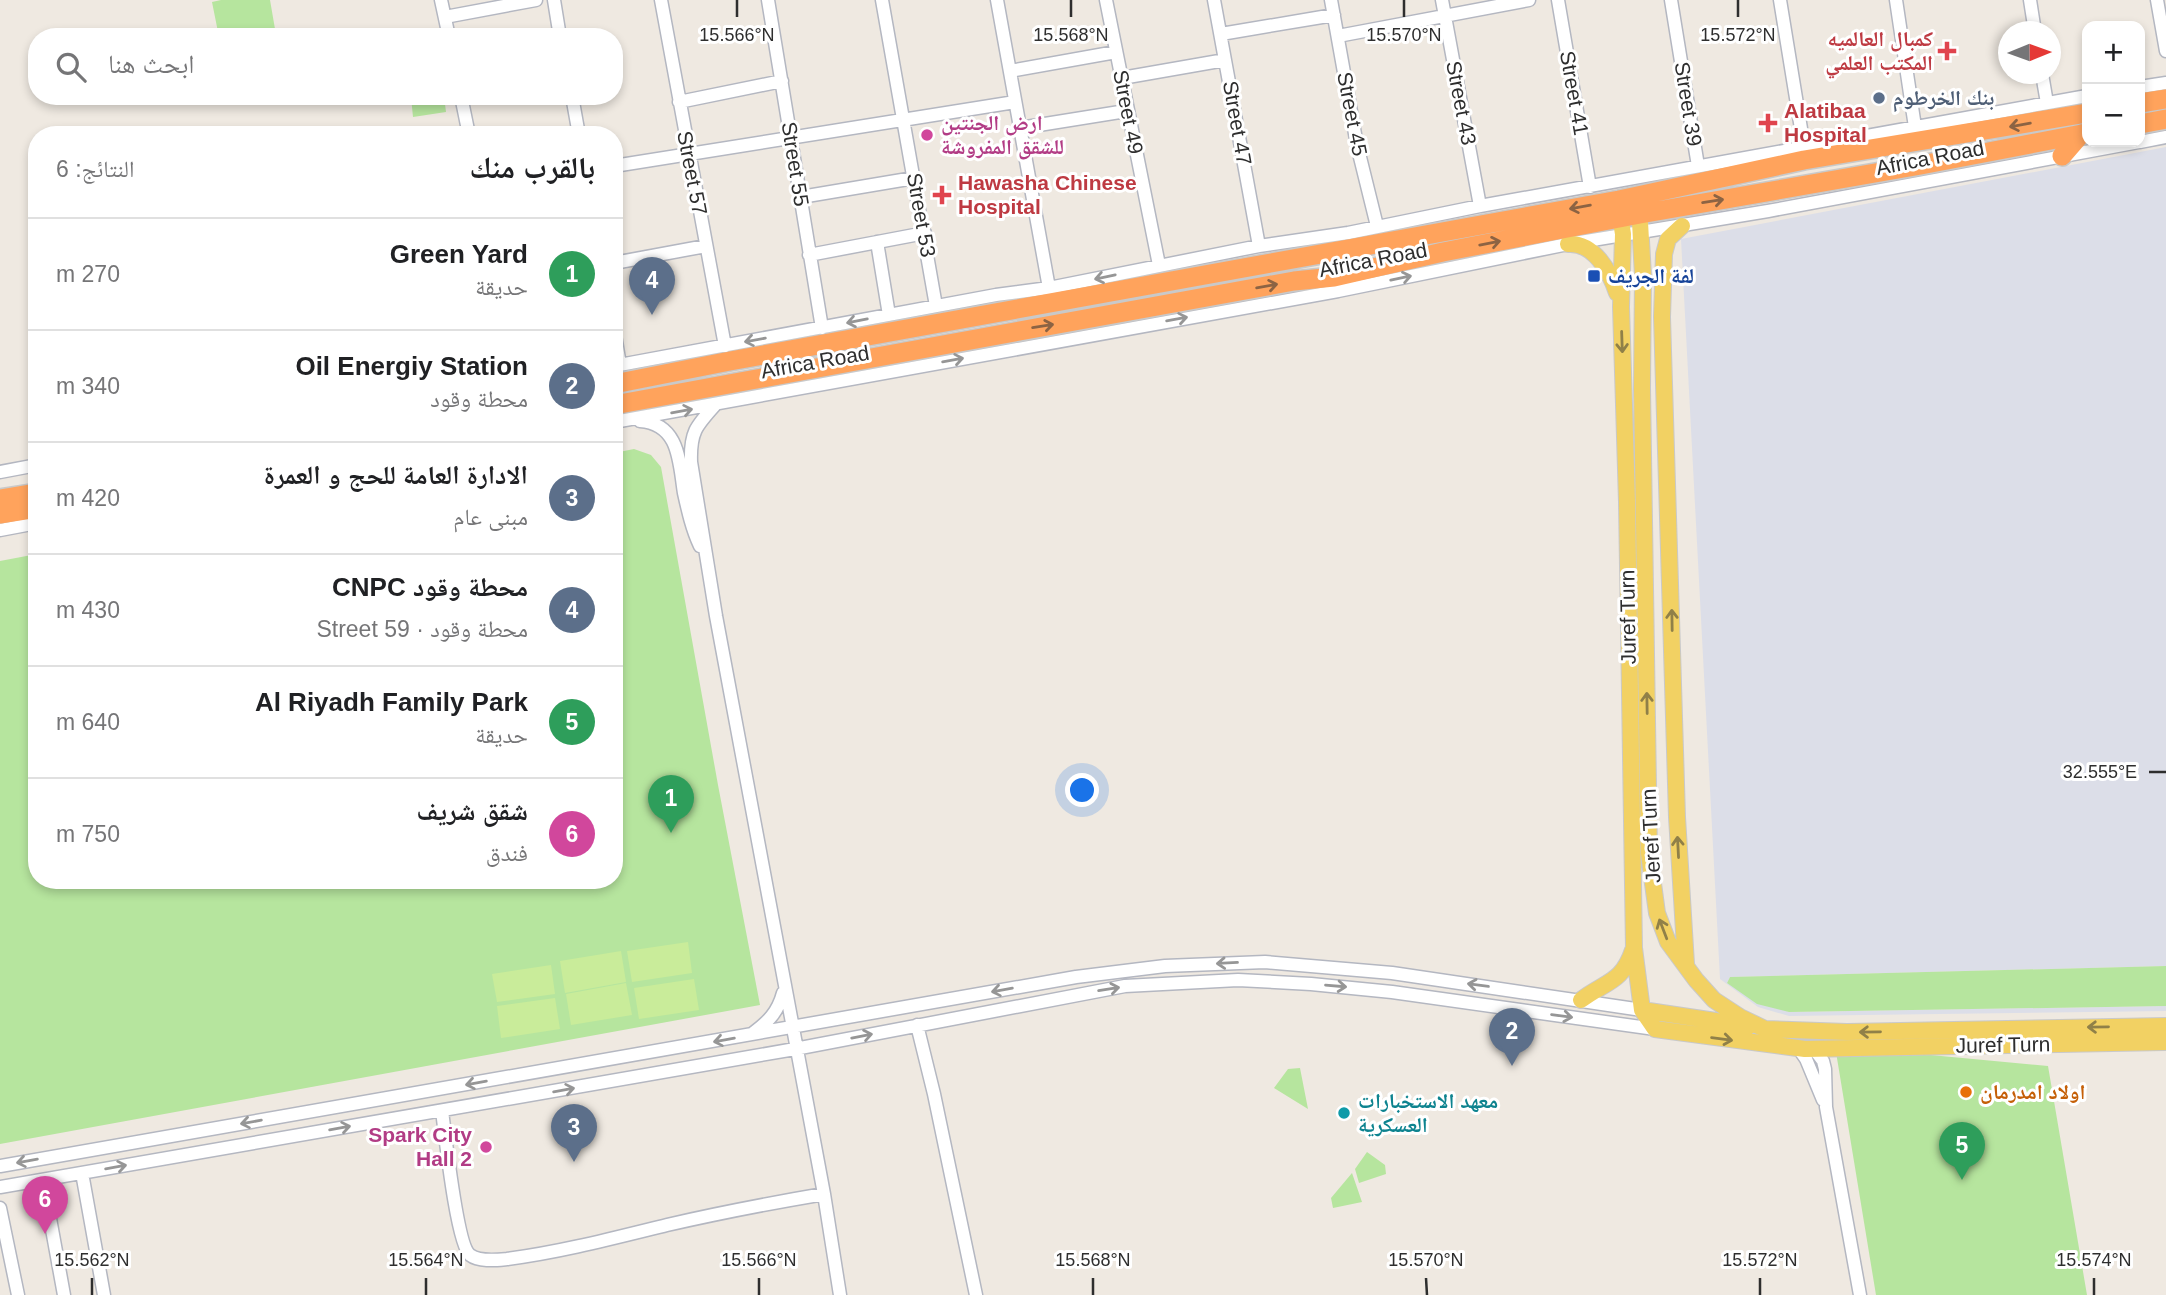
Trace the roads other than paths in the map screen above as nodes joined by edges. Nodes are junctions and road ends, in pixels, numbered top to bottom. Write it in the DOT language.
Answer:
graph roads {
  1 [pos="441,0"];
  2 [pos="536,0"];
  3 [pos="554,0"];
  4 [pos="661,0"];
  5 [pos="768,0"];
  6 [pos="882,0"];
  7 [pos="996,0"];
  8 [pos="1106,0"];
  9 [pos="1214,0"];
  10 [pos="1331,0"];
  11 [pos="1442,0"];
  12 [pos="1529,0"];
  13 [pos="1558,0"];
  14 [pos="1671,0"];
  15 [pos="1780,0"];
  16 [pos="1896,0"];
  17 [pos="2030,0"];
  18 [pos="2157,0"];
  19 [pos="1334,15"];
  20 [pos="445,17"];
  21 [pos="1445,17"];
  22 [pos="2033,21"];
  23 [pos="447,28"];
  24 [pos="559,28"];
  25 [pos="1221,34"];
  26 [pos="1338,36"];
  27 [pos="2166,51"];
  28 [pos="1116,52"];
  29 [pos="1225,60"];
  30 [pos="1010,71"];
  31 [pos="1122,78"];
  32 [pos="782,82"];
  33 [pos="2044,84"];
  34 [pos="2082,97"];
  35 [pos="679,102"];
  36 [pos="1015,102"];
  37 [pos="2047,103"];
  38 [pos="463,105"];
  39 [pos="574,105"];
  40 [pos="1126,111"];
  41 [pos="2082,114"];
  42 [pos="904,118"];
  43 [pos="2166,119"];
  44 [pos="2145,123"];
  45 [pos="467,126"];
  46 [pos="577,126"];
  47 [pos="1915,127"];
  48 [pos="1020,128"];
  49 [pos="2082,133"];
  50 [pos="2082,135"];
  51 [pos="2166,137"];
  52 [pos="791,138"];
  53 [pos="2145,141"];
  54 [pos="1804,147"];
  55 [pos="2112,147"];
  56 [pos="689,154"];
  57 [pos="2062,156"];
  58 [pos="623,165"];
  59 [pos="1698,166"];
  60 [pos="915,178"];
  61 [pos="1590,187"];
  62 [pos="801,197"];
  63 [pos="1480,206"];
  64 [pos="1630,215"];
  65 [pos="1377,226"];
  66 [pos="1682,226"];
  67 [pos="925,233"];
  68 [pos="1348,233"];
  69 [pos="877,242"];
  70 [pos="1568,244"];
  71 [pos="706,246"];
  72 [pos="1259,246"];
  73 [pos="1333,253"];
  74 [pos="809,255"];
  75 [pos="623,261"];
  76 [pos="1159,265"];
  77 [pos="1334,277"];
  78 [pos="1360,287"];
  79 [pos="1049,288"];
  80 [pos="1112,293"];
  81 [pos="936,306"];
  82 [pos="1621,307"];
  83 [pos="1118,314"];
  84 [pos="889,315"];
  85 [pos="822,328"];
  86 [pos="724,346"];
  87 [pos="931,346"];
  88 [pos="623,364"];
  89 [pos="924,365"];
  90 [pos="623,382"];
  91 [pos="716,404"];
  92 [pos="623,415"];
  93 [pos="623,415"];
  94 [pos="623,417"];
  95 [pos="28,466"];
  96 [pos="0,471"];
  97 [pos="28,494"];
  98 [pos="0,499"];
  99 [pos="28,509"];
  100 [pos="0,514"];
  101 [pos="28,525"];
  102 [pos="0,530"];
  103 [pos="705,555"];
  104 [pos="1634,948"];
  105 [pos="1265,962"];
  106 [pos="1686,964"];
  107 [pos="1076,977"];
  108 [pos="1264,981"];
  109 [pos="784,989"];
  110 [pos="1079,994"];
  111 [pos="1581,1000"];
  112 [pos="1642,1010"];
  113 [pos="917,1026"];
  114 [pos="2166,1026"];
  115 [pos="791,1028"];
  116 [pos="1655,1029"];
  117 [pos="1765,1029"];
  118 [pos="750,1035"];
  119 [pos="2166,1042"];
  120 [pos="795,1049"];
  121 [pos="1806,1049"];
  122 [pos="442,1111"];
  123 [pos="0,1166"];
  124 [pos="82,1173"];
  125 [pos="43,1180"];
  126 [pos="0,1187"];
  127 [pos="824,1194"];
  128 [pos="0,1208"];
  129 [pos="18,1295"];
  130 [pos="64,1295"];
  131 [pos="104,1295"];
  132 [pos="840,1295"];
  133 [pos="976,1295"];
  134 [pos="1860,1295"];
  1 -- 20 [label="street"];
  2 -- 20 [label="street"];
  3 -- 24 [label="street"];
  4 -- 35 [label="street, Street 57"];
  5 -- 32 [label="street, Street 55"];
  6 -- 42 [label="street, Street 53"];
  7 -- 30 [label="street"];
  8 -- 28 [label="street, Street 49"];
  9 -- 25 [label="street, Street 47"];
  10 -- 19 [label="street, Street 45"];
  11 -- 21 [label="street, Street 43"];
  12 -- 21 [label="street"];
  13 -- 61 [label="street, Street 41"];
  14 -- 59 [label="street, Street 39"];
  15 -- 54 [label="street"];
  16 -- 47 [label="street"];
  17 -- 22 [label="street"];
  18 -- 27 [label="street"];
  19 -- 25 [label="street"];
  19 -- 26 [label="street, Street 45"];
  20 -- 23 [label="street"];
  21 -- 26 [label="street"];
  21 -- 63 [label="street, Street 43"];
  25 -- 29 [label="street, Street 47"];
  26 -- 65 [label="street, Street 45"];
  28 -- 30 [label="street"];
  28 -- 31 [label="street, Street 49"];
  29 -- 31 [label="street"];
  29 -- 72 [label="street, Street 47"];
  30 -- 36 [label="street"];
  31 -- 40 [label="street, Street 49"];
  32 -- 35 [label="street"];
  32 -- 52 [label="street, Street 55"];
  33 -- 37 [label="street"];
  34 -- 37 [label="street, Africa Road"];
  35 -- 56 [label="street, Street 57"];
  36 -- 42 [label="street"];
  36 -- 48 [label="street"];
  37 -- 47 [label="street, Africa Road"];
  38 -- 45 [label="street"];
  39 -- 46 [label="street"];
  40 -- 48 [label="street"];
  40 -- 76 [label="street, Street 49"];
  41 -- 64 [label="highway, Africa Road, one-way"];
  42 -- 52 [label="street"];
  42 -- 60 [label="street, Street 53"];
  43 -- 44 [label="highway"];
  47 -- 54 [label="street, Africa Road"];
  48 -- 79 [label="street"];
  64 -- 49 [label="highway, Africa Road, one-way"];
  50 -- 57 [label="highway"];
  51 -- 53 [label="street, Africa Road"];
  52 -- 56 [label="street"];
  52 -- 62 [label="street, Street 55"];
  54 -- 59 [label="street, Africa Road"];
  55 -- 57 [label="street, Africa Road"];
  56 -- 58 [label="street"];
  56 -- 71 [label="street, Street 57"];
  57 -- 66 [label="street, Africa Road"];
  59 -- 61 [label="street, Africa Road"];
  60 -- 62 [label="street"];
  60 -- 67 [label="street, Street 53"];
  61 -- 63 [label="street, Africa Road"];
  62 -- 74 [label="street, Street 55"];
  63 -- 65 [label="street, Africa Road"];
  64 -- 66 [label="street, Africa Road"];
  64 -- 70 [label="street, Africa Road"];
  64 -- 73 [label="highway, Africa Road, one-way"];
  77 -- 64 [label="highway, Africa Road, one-way"];
  64 -- 82 [label="main road, Juref Turn"];
  106 -- 64 [label="main road, Jeref Turn, one-way"];
  65 -- 68 [label="street, Africa Road"];
  106 -- 66 [label="main road, one-way"];
  67 -- 69 [label="street"];
  67 -- 81 [label="street, Street 53"];
  68 -- 72 [label="street, Africa Road"];
  68 -- 73 [label="highway"];
  69 -- 74 [label="street"];
  69 -- 84 [label="street"];
  78 -- 70 [label="street, Africa Road, one-way"];
  70 -- 82 [label="main road"];
  71 -- 75 [label="street"];
  71 -- 86 [label="street, Street 57"];
  72 -- 76 [label="street, Africa Road"];
  73 -- 80 [label="highway, Africa Road"];
  74 -- 85 [label="street, Street 55"];
  76 -- 79 [label="street, Africa Road, one-way"];
  77 -- 78 [label="highway"];
  83 -- 77 [label="highway, Africa Road, one-way"];
  89 -- 78 [label="street, Africa Road, one-way"];
  79 -- 81 [label="street, Africa Road"];
  80 -- 83 [label="highway"];
  80 -- 90 [label="highway, Africa Road"];
  81 -- 84 [label="street, Africa Road"];
  82 -- 104 [label="main road, Juref Turn, one-way"];
  87 -- 83 [label="highway, Africa Road, one-way"];
  84 -- 85 [label="street, Africa Road, one-way"];
  85 -- 86 [label="street, Africa Road, one-way"];
  86 -- 88 [label="street, Africa Road"];
  87 -- 89 [label="highway"];
  87 -- 92 [label="highway, Africa Road"];
  89 -- 91 [label="street, Africa Road"];
  93 -- 91 [label="street, Africa Road, one-way"];
  91 -- 103 [label="street"];
  94 -- 103 [label="street"];
  95 -- 96 [label="street"];
  97 -- 98 [label="highway"];
  99 -- 100 [label="highway"];
  101 -- 102 [label="street"];
  103 -- 109 [label="street"];
  104 -- 111 [label="main road"];
  104 -- 112 [label="main road, Juref Turn"];
  105 -- 107 [label="street, one-way"];
  105 -- 108 [label="street"];
  111 -- 105 [label="street, one-way"];
  106 -- 117 [label="main road, Jeref Turn"];
  107 -- 110 [label="street"];
  107 -- 115 [label="street, one-way"];
  110 -- 108 [label="street, one-way"];
  108 -- 116 [label="street, one-way"];
  109 -- 115 [label="street"];
  109 -- 118 [label="street"];
  110 -- 113 [label="street"];
  111 -- 112 [label="street"];
  112 -- 116 [label="main road, Juref Turn"];
  112 -- 117 [label="main road"];
  120 -- 113 [label="street, one-way"];
  113 -- 133 [label="street"];
  114 -- 117 [label="main road, Jeref Turn, one-way"];
  115 -- 118 [label="street"];
  115 -- 120 [label="street"];
  116 -- 121 [label="main road, Juref Turn, one-way"];
  118 -- 123 [label="street, one-way"];
  119 -- 121 [label="main road, Juref Turn"];
  122 -- 120 [label="street, one-way"];
  120 -- 127 [label="street"];
  121 -- 134 [label="street"];
  124 -- 122 [label="street, one-way"];
  122 -- 127 [label="street"];
  124 -- 125 [label="street"];
  124 -- 131 [label="street"];
  125 -- 126 [label="street"];
  125 -- 130 [label="street"];
  127 -- 132 [label="street"];
  128 -- 129 [label="street"];
}
